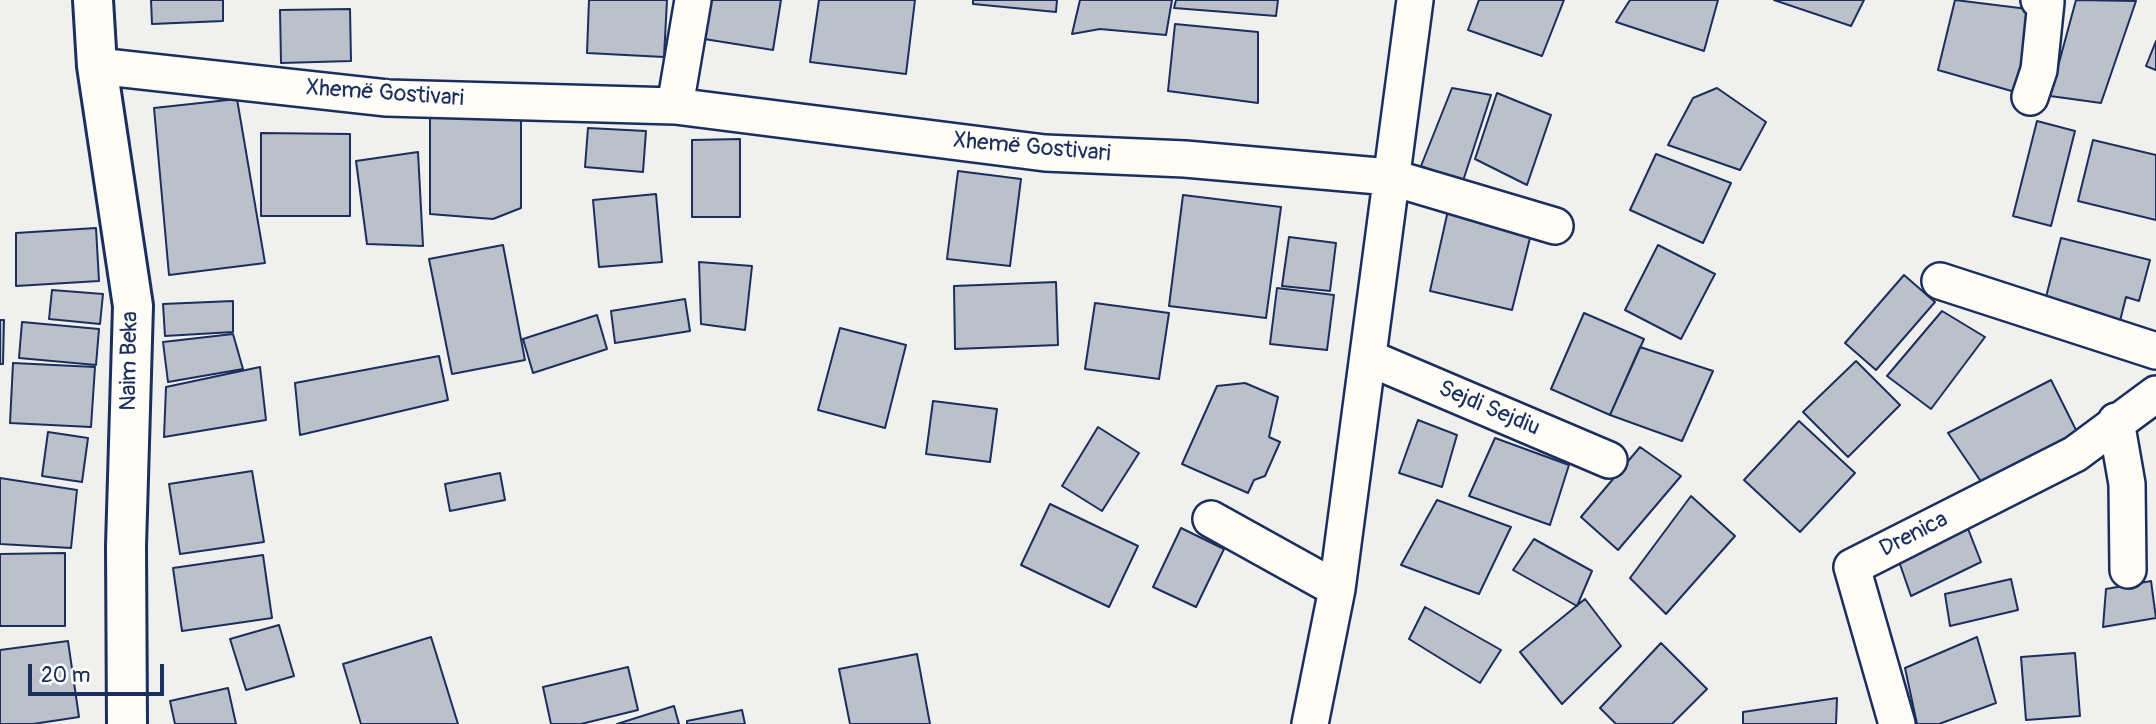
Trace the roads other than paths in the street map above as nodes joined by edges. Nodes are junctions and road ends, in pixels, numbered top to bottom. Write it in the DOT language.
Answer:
graph roads {
  1 [pos="93,0"];
  2 [pos="693,0"];
  3 [pos="1415,0"];
  4 [pos="2039,0"];
  5 [pos="97,66"];
  6 [pos="2029,97"];
  7 [pos="675,106"];
  8 [pos="1390,177"];
  9 [pos="1555,226"];
  10 [pos="1940,281"];
  11 [pos="2156,351"];
  12 [pos="1368,358"];
  13 [pos="2156,394"];
  14 [pos="2116,421"];
  15 [pos="1609,460"];
  16 [pos="1211,519"];
  17 [pos="2128,570"];
  18 [pos="1337,589"];
  19 [pos="127,724"];
  20 [pos="1310,724"];
  21 [pos="1897,724"];
  1 -- 5 [label="street, Naim Beka"];
  2 -- 7 [label="street"];
  3 -- 8 [label="street"];
  4 -- 6 [label="street"];
  5 -- 7 [label="street, Xhemë Gostivari"];
  5 -- 19 [label="street, Naim Beka"];
  7 -- 8 [label="street, Xhemë Gostivari"];
  8 -- 9 [label="street"];
  8 -- 12 [label="street"];
  10 -- 11 [label="street"];
  12 -- 15 [label="street, Sejdi Sejdiu"];
  12 -- 18 [label="street"];
  13 -- 14 [label="street, Drenica"];
  14 -- 17 [label="street"];
  14 -- 21 [label="street, Drenica"];
  16 -- 18 [label="street"];
  18 -- 20 [label="street"];
}
